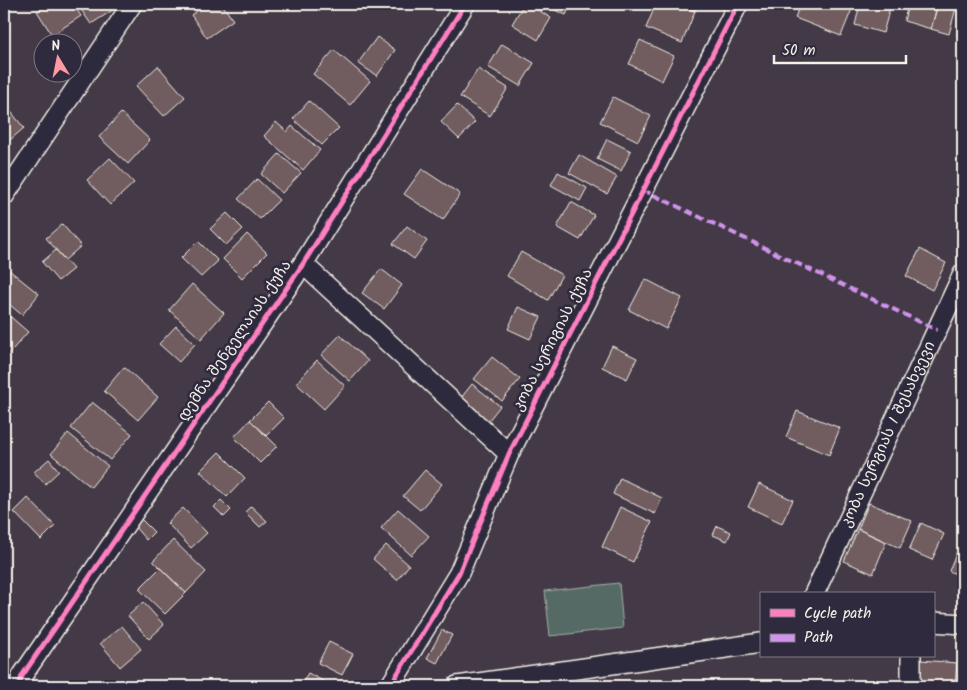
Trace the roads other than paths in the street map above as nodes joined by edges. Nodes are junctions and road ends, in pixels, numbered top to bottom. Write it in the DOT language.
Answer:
graph roads {
  1 [pos="132,4"];
  2 [pos="465,4"];
  3 [pos="738,4"];
  4 [pos="4,196"];
  5 [pos="303,264"];
  6 [pos="963,274"];
  7 [pos="509,454"];
  8 [pos="815,592"];
  9 [pos="934,622"];
  10 [pos="963,624"];
  11 [pos="760,643"];
  12 [pos="910,658"];
  13 [pos="19,686"];
  14 [pos="390,686"];
  15 [pos="457,686"];
  16 [pos="911,686"];
  1 -- 4 [label="street"];
  2 -- 5 [label="street, დემნა შენგელაიას ქუჩა"];
  3 -- 7 [label="street, კობა სერიგიას ქუჩა"];
  5 -- 7 [label="street"];
  5 -- 13 [label="street, დემნა შენგელაიას ქუჩა"];
  6 -- 8 [label="street, კობა სერგიას I შესახვევი"];
  7 -- 14 [label="street, კობა სერიგიას ქუჩა"];
  9 -- 10 [label="street"];
  11 -- 15 [label="street"];
  12 -- 16 [label="street"];
}
